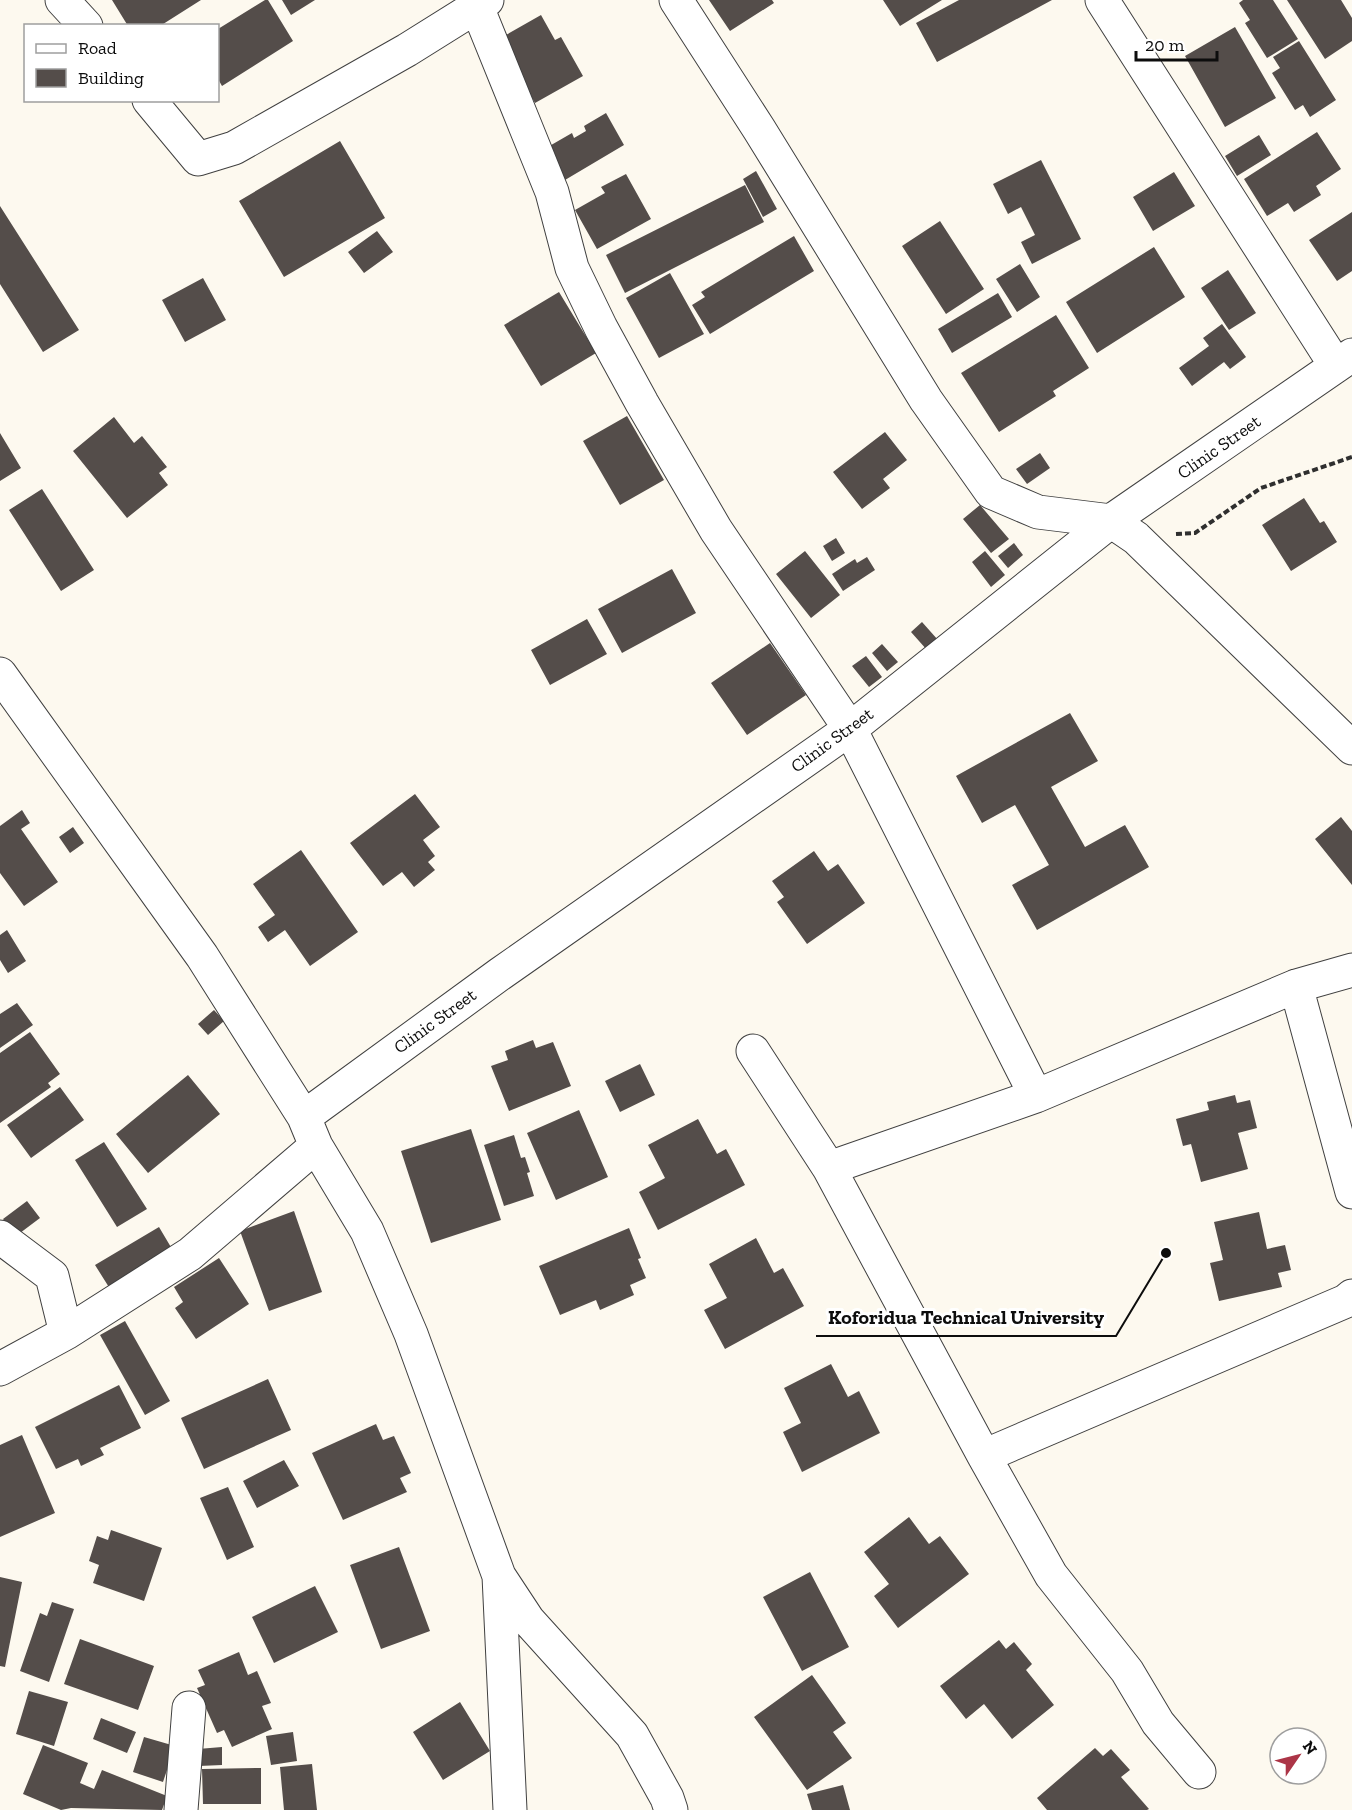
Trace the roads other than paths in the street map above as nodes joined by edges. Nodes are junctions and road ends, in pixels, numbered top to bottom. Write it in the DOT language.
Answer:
graph roads {
  1 [pos="62,0"];
  2 [pos="676,0"];
  3 [pos="1102,0"];
  4 [pos="482,3"];
  5 [pos="84,24"];
  6 [pos="151,102"];
  7 [pos="1344,361"];
  8 [pos="1124,530"];
  9 [pos="0,674"];
  10 [pos="850,729"];
  11 [pos="1352,747"];
  12 [pos="1352,970"];
  13 [pos="1296,986"];
  14 [pos="753,1051"];
  15 [pos="1036,1096"];
  16 [pos="310,1131"];
  17 [pos="829,1168"];
  18 [pos="1352,1192"];
  19 [pos="0,1237"];
  20 [pos="1352,1296"];
  21 [pos="66,1333"];
  22 [pos="0,1369"];
  23 [pos="984,1456"];
  24 [pos="499,1576"];
  25 [pos="189,1708"];
  26 [pos="1199,1772"];
  27 [pos="181,1810"];
  28 [pos="510,1810"];
  29 [pos="671,1810"];
  1 -- 5 [label="street"];
  2 -- 8 [label="street"];
  3 -- 7 [label="street"];
  4 -- 6 [label="street"];
  4 -- 10 [label="street"];
  7 -- 8 [label="street, Clinic Street"];
  8 -- 10 [label="street, Clinic Street"];
  8 -- 11 [label="street"];
  9 -- 16 [label="street"];
  10 -- 15 [label="street"];
  10 -- 16 [label="street, Clinic Street"];
  12 -- 13 [label="street"];
  13 -- 15 [label="street"];
  13 -- 18 [label="street"];
  14 -- 17 [label="street"];
  15 -- 17 [label="street"];
  16 -- 21 [label="street, Clinic Street"];
  16 -- 24 [label="street"];
  17 -- 23 [label="street"];
  19 -- 21 [label="street"];
  20 -- 23 [label="street"];
  21 -- 22 [label="street, Clinic Street"];
  23 -- 26 [label="street"];
  24 -- 28 [label="street"];
  24 -- 29 [label="street"];
  25 -- 27 [label="street"];
}
